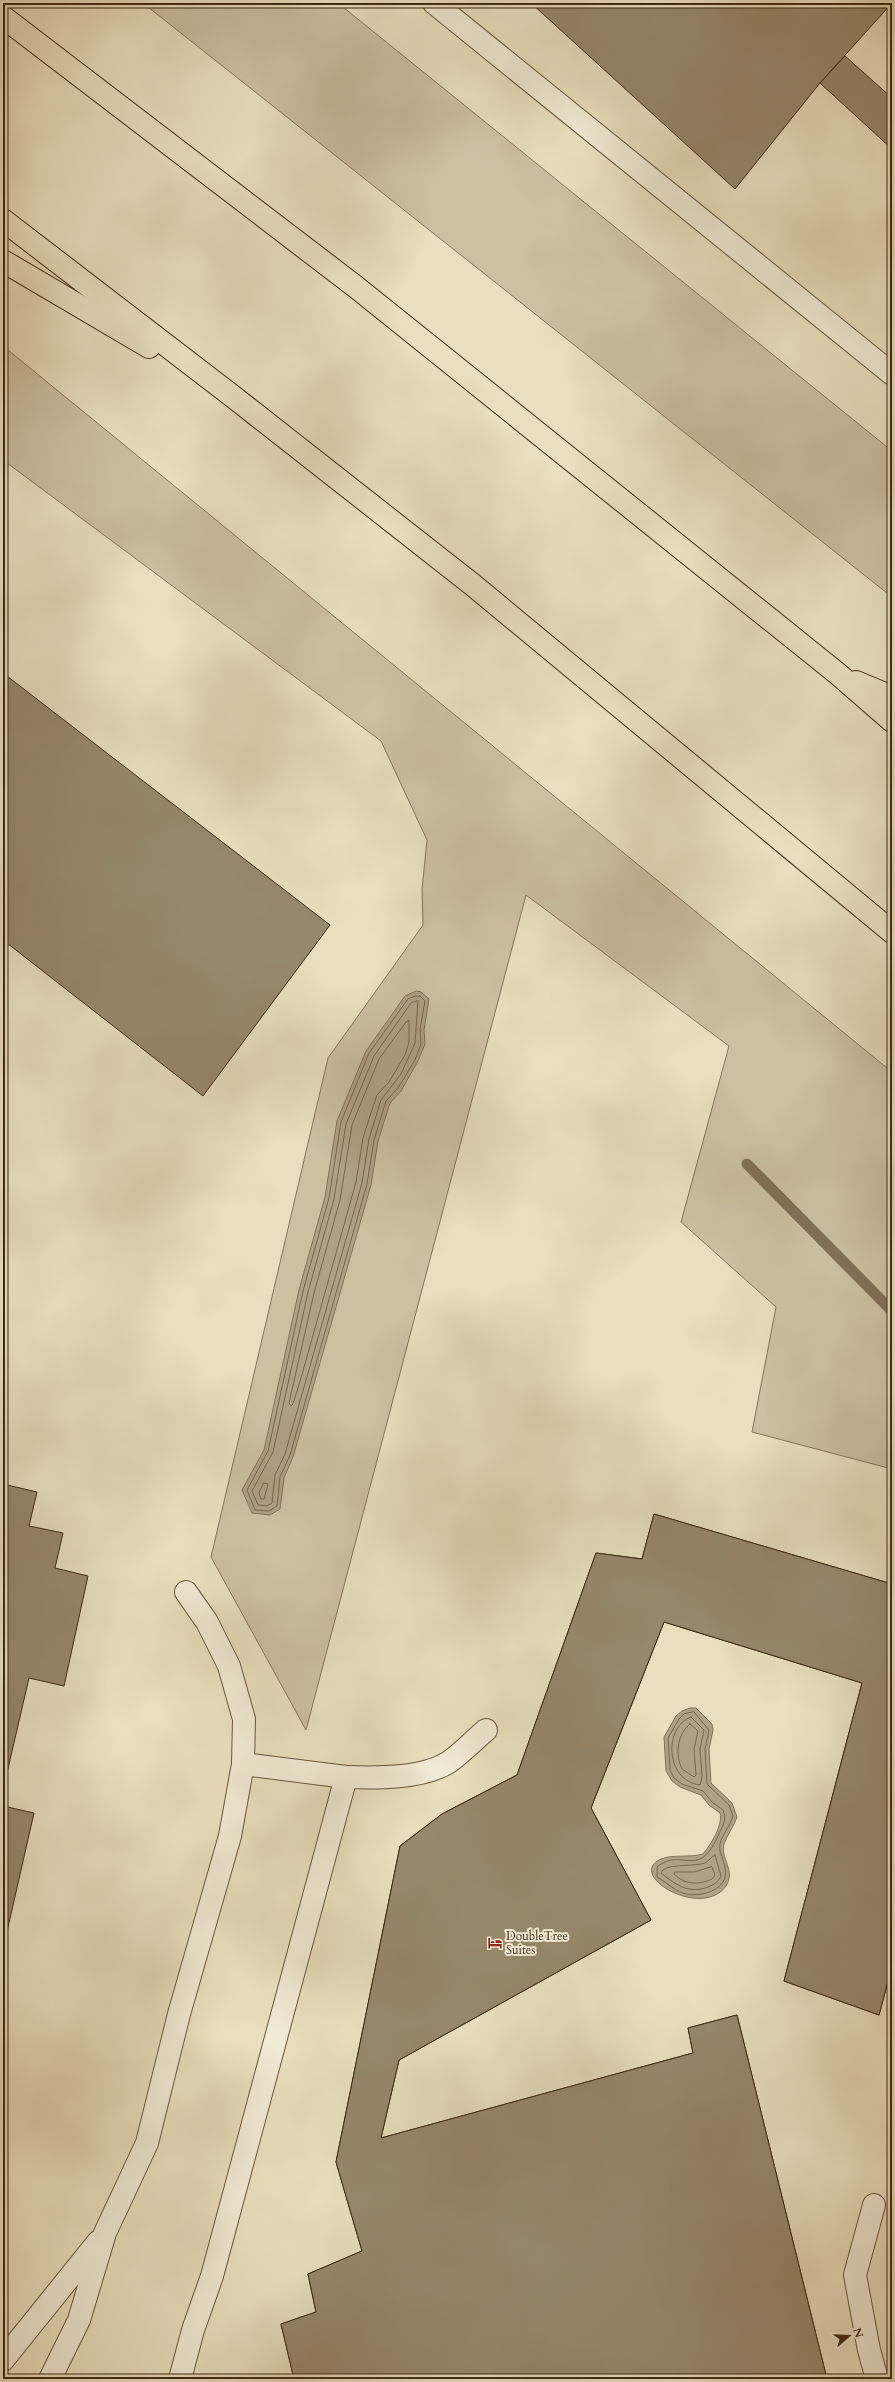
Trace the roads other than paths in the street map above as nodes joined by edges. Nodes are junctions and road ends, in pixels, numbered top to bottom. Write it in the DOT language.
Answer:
graph roads {
  1 [pos="434,3"];
  2 [pos="3,17"];
  3 [pos="3,220"];
  4 [pos="3,261"];
  5 [pos="892,374"];
  6 [pos="231,395"];
  7 [pos="838,674"];
  8 [pos="892,697"];
  9 [pos="892,720"];
  10 [pos="892,932"];
  11 [pos="186,1592"];
  12 [pos="486,1730"];
  13 [pos="243,1764"];
  14 [pos="346,1777"];
  15 [pos="874,2205"];
  16 [pos="105,2233"];
  17 [pos="3,2360"];
  18 [pos="50,2379"];
  19 [pos="180,2379"];
  20 [pos="877,2379"];
  1 -- 5 [label="lane"];
  2 -- 7 [label="highway"];
  3 -- 6 [label="highway"];
  4 -- 6 [label="highway"];
  6 -- 10 [label="highway"];
  7 -- 8 [label="highway"];
  7 -- 9 [label="highway"];
  11 -- 13 [label="lane"];
  12 -- 14 [label="lane"];
  13 -- 14 [label="lane"];
  13 -- 16 [label="lane"];
  14 -- 19 [label="lane"];
  15 -- 20 [label="lane"];
  16 -- 17 [label="lane"];
  16 -- 18 [label="lane"];
}
